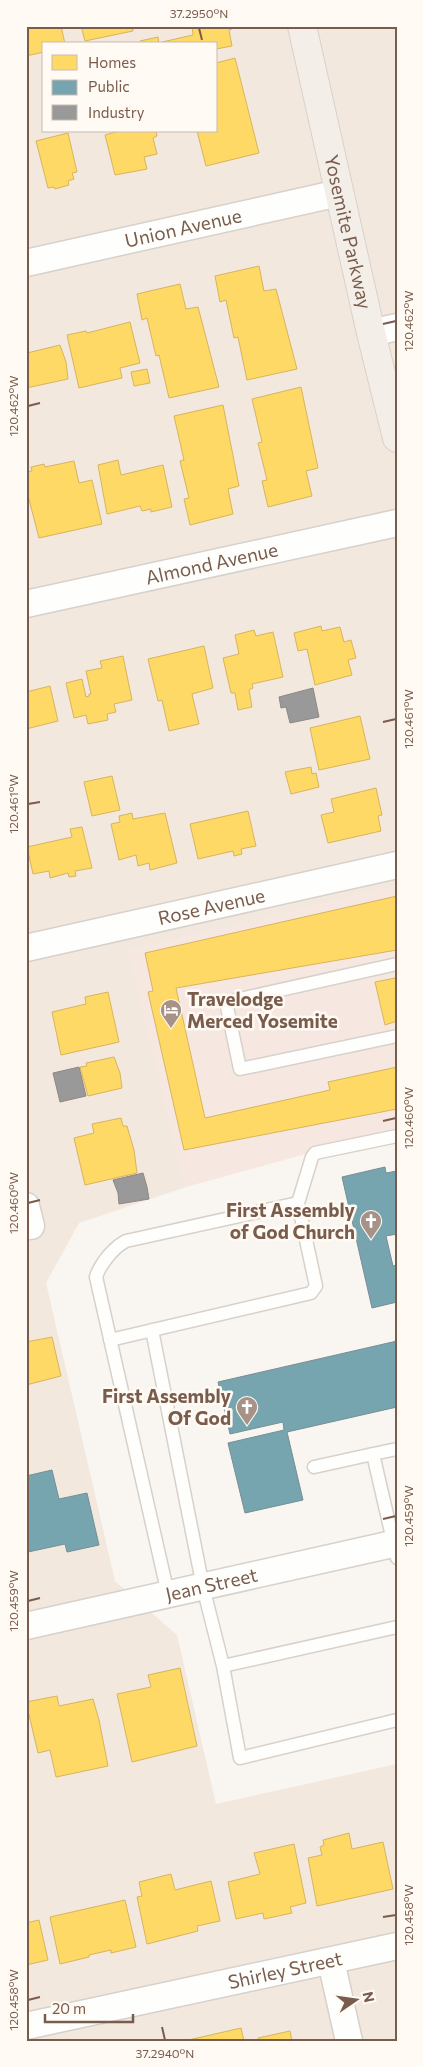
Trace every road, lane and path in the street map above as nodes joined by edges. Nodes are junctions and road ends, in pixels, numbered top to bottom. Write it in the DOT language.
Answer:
graph roads {
  1 [pos="302,26"];
  2 [pos="339,193"];
  3 [pos="26,263"];
  4 [pos="384,330"];
  5 [pos="397,438"];
  6 [pos="397,523"];
  7 [pos="26,604"];
  8 [pos="397,865"];
  9 [pos="26,948"];
  10 [pos="397,964"];
  11 [pos="397,1036"];
  12 [pos="397,1136"];
  13 [pos="298,1203"];
  14 [pos="152,1330"];
  15 [pos="110,1340"];
  16 [pos="397,1449"];
  17 [pos="373,1454"];
  18 [pos="314,1467"];
  19 [pos="396,1549"];
  20 [pos="203,1586"];
  21 [pos="168,1594"];
  22 [pos="26,1626"];
  23 [pos="397,1627"];
  24 [pos="223,1666"];
  25 [pos="397,1720"];
  26 [pos="397,1946"];
  27 [pos="331,1961"];
  28 [pos="26,2026"];
  29 [pos="349,2041"];
  1 -- 2 [label="main road, Yosemite Parkway"];
  2 -- 3 [label="street, Union Avenue"];
  2 -- 4 [label="main road, Yosemite Parkway"];
  4 -- 5 [label="main road, Yosemite Parkway"];
  6 -- 7 [label="street, Almond Avenue"];
  8 -- 9 [label="street, Rose Avenue"];
  10 -- 11 [label="lane"];
  12 -- 13 [label="lane"];
  13 -- 14 [label="lane"];
  13 -- 15 [label="lane"];
  14 -- 15 [label="lane"];
  14 -- 20 [label="lane"];
  15 -- 21 [label="lane"];
  16 -- 17 [label="lane"];
  17 -- 18 [label="lane"];
  17 -- 19 [label="lane"];
  19 -- 20 [label="street, Jean Street"];
  20 -- 21 [label="street, Jean Street"];
  20 -- 24 [label="lane"];
  21 -- 22 [label="street, Jean Street"];
  23 -- 24 [label="lane"];
  24 -- 25 [label="lane"];
  26 -- 27 [label="street, Shirley Street"];
  27 -- 28 [label="street, Shirley Street"];
  27 -- 29 [label="street"];
}
